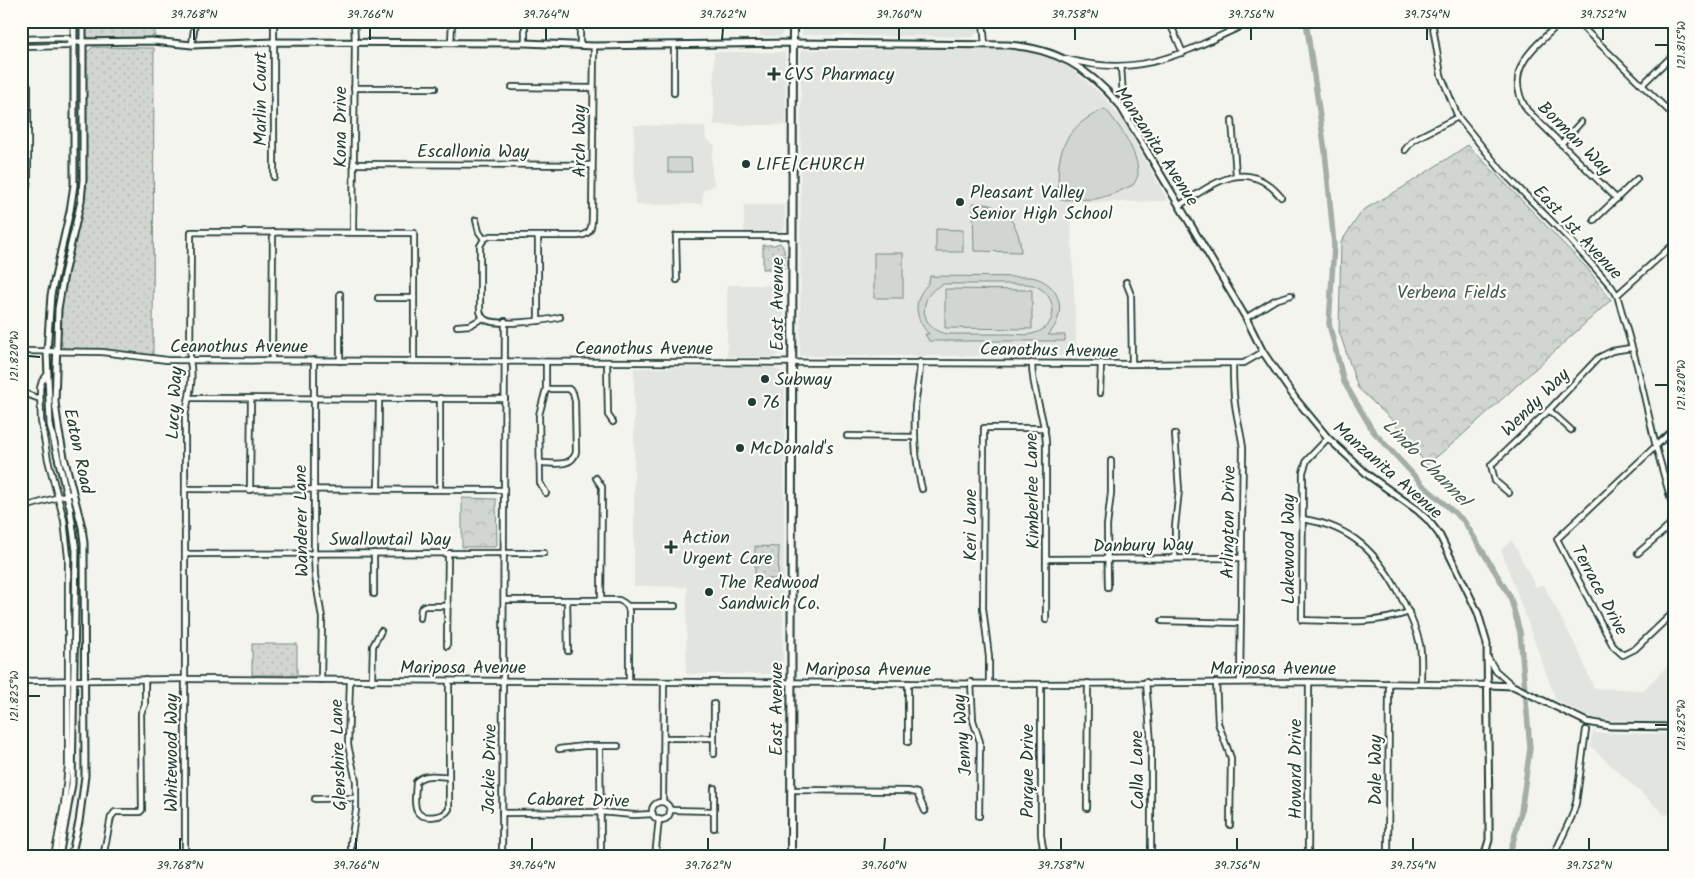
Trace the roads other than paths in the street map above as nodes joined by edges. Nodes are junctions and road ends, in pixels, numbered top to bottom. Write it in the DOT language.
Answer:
graph roads {
  1 [pos="74,21"];
  2 [pos="83,21"];
  3 [pos="195,21"];
  4 [pos="274,21"];
  5 [pos="354,21"];
  6 [pos="452,21"];
  7 [pos="526,21"];
  8 [pos="580,21"];
  9 [pos="793,21"];
  10 [pos="983,21"];
  11 [pos="1169,21"];
  12 [pos="1256,21"];
  13 [pos="1432,21"];
  14 [pos="1562,21"];
  15 [pos="1576,21"];
  16 [pos="1246,23"];
  17 [pos="21,39"];
  18 [pos="74,42"];
  19 [pos="83,42"];
  20 [pos="274,42"];
  21 [pos="355,42"];
  22 [pos="525,43"];
  23 [pos="793,43"];
  24 [pos="451,44"];
  25 [pos="985,45"];
  26 [pos="192,46"];
  27 [pos="580,46"];
  28 [pos="594,46"];
  29 [pos="674,46"];
  30 [pos="21,47"];
  31 [pos="1183,53"];
  32 [pos="1674,54"];
  33 [pos="1062,57"];
  34 [pos="1121,66"];
  35 [pos="21,86"];
  36 [pos="1642,86"];
  37 [pos="354,88"];
  38 [pos="434,88"];
  39 [pos="512,88"];
  40 [pos="592,88"];
  41 [pos="674,93"];
  42 [pos="1674,116"];
  43 [pos="1458,118"];
  44 [pos="1232,120"];
  45 [pos="1130,122"];
  46 [pos="1582,122"];
  47 [pos="1561,144"];
  48 [pos="1405,150"];
  49 [pos="21,154"];
  50 [pos="28,154"];
  51 [pos="354,164"];
  52 [pos="592,165"];
  53 [pos="1236,175"];
  54 [pos="274,177"];
  55 [pos="1637,179"];
  56 [pos="1281,197"];
  57 [pos="1616,199"];
  58 [pos="1180,205"];
  59 [pos="476,220"];
  60 [pos="1594,220"];
  61 [pos="21,221"];
  62 [pos="273,232"];
  63 [pos="353,232"];
  64 [pos="538,236"];
  65 [pos="792,236"];
  66 [pos="484,239"];
  67 [pos="1674,244"];
  68 [pos="677,280"];
  69 [pos="1126,282"];
  70 [pos="340,294"];
  71 [pos="1291,295"];
  72 [pos="1617,295"];
  73 [pos="378,298"];
  74 [pos="414,298"];
  75 [pos="560,317"];
  76 [pos="483,318"];
  77 [pos="1246,318"];
  78 [pos="538,321"];
  79 [pos="505,322"];
  80 [pos="457,326"];
  81 [pos="1631,348"];
  82 [pos="21,351"];
  83 [pos="47,352"];
  84 [pos="56,352"];
  85 [pos="1263,352"];
  86 [pos="190,360"];
  87 [pos="272,360"];
  88 [pos="314,360"];
  89 [pos="340,361"];
  90 [pos="414,361"];
  91 [pos="505,361"];
  92 [pos="546,362"];
  93 [pos="607,362"];
  94 [pos="792,362"];
  95 [pos="920,362"];
  96 [pos="1032,363"];
  97 [pos="1101,363"];
  98 [pos="1132,364"];
  99 [pos="1233,364"];
  100 [pos="48,374"];
  101 [pos="546,389"];
  102 [pos="21,392"];
  103 [pos="1100,394"];
  104 [pos="40,398"];
  105 [pos="190,398"];
  106 [pos="314,398"];
  107 [pos="379,398"];
  108 [pos="440,398"];
  109 [pos="250,399"];
  110 [pos="505,399"];
  111 [pos="1549,410"];
  112 [pos="613,422"];
  113 [pos="1045,428"];
  114 [pos="1674,429"];
  115 [pos="1572,430"];
  116 [pos="1176,434"];
  117 [pos="847,436"];
  118 [pos="915,437"];
  119 [pos="1328,438"];
  120 [pos="1656,447"];
  121 [pos="1112,462"];
  122 [pos="540,463"];
  123 [pos="596,478"];
  124 [pos="186,489"];
  125 [pos="440,489"];
  126 [pos="922,489"];
  127 [pos="250,490"];
  128 [pos="314,490"];
  129 [pos="378,490"];
  130 [pos="504,490"];
  131 [pos="73,493"];
  132 [pos="546,493"];
  133 [pos="1509,493"];
  134 [pos="66,495"];
  135 [pos="58,498"];
  136 [pos="21,508"];
  137 [pos="1674,511"];
  138 [pos="1302,519"];
  139 [pos="1674,519"];
  140 [pos="314,553"];
  141 [pos="374,553"];
  142 [pos="448,553"];
  143 [pos="504,553"];
  144 [pos="544,553"];
  145 [pos="185,554"];
  146 [pos="1638,554"];
  147 [pos="1175,558"];
  148 [pos="1241,558"];
  149 [pos="1046,559"];
  150 [pos="1107,560"];
  151 [pos="1108,587"];
  152 [pos="374,594"];
  153 [pos="504,600"];
  154 [pos="567,600"];
  155 [pos="601,600"];
  156 [pos="448,606"];
  157 [pos="628,606"];
  158 [pos="675,606"];
  159 [pos="1409,612"];
  160 [pos="1674,612"];
  161 [pos="420,618"];
  162 [pos="1046,620"];
  163 [pos="1162,621"];
  164 [pos="1240,623"];
  165 [pos="381,631"];
  166 [pos="447,646"];
  167 [pos="568,651"];
  168 [pos="1488,658"];
  169 [pos="145,679"];
  170 [pos="185,679"];
  171 [pos="68,680"];
  172 [pos="75,680"];
  173 [pos="85,680"];
  174 [pos="321,680"];
  175 [pos="21,681"];
  176 [pos="350,681"];
  177 [pos="372,681"];
  178 [pos="449,681"];
  179 [pos="503,681"];
  180 [pos="629,681"];
  181 [pos="664,682"];
  182 [pos="790,682"];
  183 [pos="908,682"];
  184 [pos="971,682"];
  185 [pos="989,682"];
  186 [pos="1146,682"];
  187 [pos="1216,682"];
  188 [pos="1240,682"];
  189 [pos="1309,682"];
  190 [pos="1088,683"];
  191 [pos="1389,683"];
  192 [pos="1421,683"];
  193 [pos="1041,684"];
  194 [pos="1489,685"];
  195 [pos="1513,686"];
  196 [pos="714,704"];
  197 [pos="1674,727"];
  198 [pos="1586,730"];
  199 [pos="664,738"];
  200 [pos="714,738"];
  201 [pos="908,742"];
  202 [pos="618,746"];
  203 [pos="600,747"];
  204 [pos="559,749"];
  205 [pos="714,754"];
  206 [pos="449,777"];
  207 [pos="714,788"];
  208 [pos="791,790"];
  209 [pos="356,798"];
  210 [pos="315,799"];
  211 [pos="663,802"];
  212 [pos="1087,808"];
  213 [pos="670,810"];
  214 [pos="714,811"];
  215 [pos="925,811"];
  216 [pos="600,812"];
  217 [pos="502,813"];
  218 [pos="653,814"];
  219 [pos="979,816"];
  220 [pos="659,819"];
  221 [pos="1230,825"];
  222 [pos="714,828"];
  223 [pos="54,857"];
  224 [pos="59,857"];
  225 [pos="71,857"];
  226 [pos="103,857"];
  227 [pos="185,857"];
  228 [pos="351,857"];
  229 [pos="502,857"];
  230 [pos="601,857"];
  231 [pos="655,857"];
  232 [pos="791,857"];
  233 [pos="1047,857"];
  234 [pos="1151,857"];
  235 [pos="1308,857"];
  236 [pos="1388,857"];
  237 [pos="1484,857"];
  238 [pos="1553,857"];
  1 -- 18 [label="street, Eaton Road"];
  2 -- 19 [label="street, Eaton Road"];
  3 -- 26 [label="street"];
  4 -- 20 [label="street, Marlin Court"];
  5 -- 21 [label="street, Kona Drive"];
  6 -- 24 [label="street"];
  7 -- 22 [label="street"];
  8 -- 27 [label="street"];
  9 -- 23 [label="main road, East Avenue"];
  10 -- 25 [label="street"];
  11 -- 31 [label="street"];
  12 -- 16 [label="street"];
  13 -- 43 [label="street, East 1st Avenue"];
  14 -- 47 [label="street, Borman Way"];
  15 -- 36 [label="street"];
  16 -- 31 [label="street"];
  17 -- 18 [label="street"];
  18 -- 19 [label="street, Manzanita Avenue"];
  18 -- 30 [label="street"];
  18 -- 83 [label="street, Eaton Road"];
  19 -- 26 [label="street, Manzanita Avenue"];
  19 -- 84 [label="street, Eaton Road"];
  20 -- 21 [label="street, Manzanita Avenue"];
  20 -- 26 [label="street, Manzanita Avenue"];
  20 -- 54 [label="street, Marlin Court"];
  21 -- 24 [label="street, Manzanita Avenue"];
  21 -- 37 [label="street, Kona Drive"];
  22 -- 24 [label="street, Manzanita Avenue"];
  22 -- 27 [label="street, Manzanita Avenue"];
  23 -- 25 [label="street, Manzanita Avenue"];
  23 -- 29 [label="street, Manzanita Avenue"];
  23 -- 65 [label="main road, East Avenue"];
  25 -- 33 [label="street, Manzanita Avenue"];
  27 -- 28 [label="street, Manzanita Avenue"];
  28 -- 29 [label="street, Manzanita Avenue"];
  28 -- 40 [label="street, Arch Way"];
  29 -- 41 [label="street"];
  31 -- 34 [label="street"];
  32 -- 36 [label="street"];
  33 -- 34 [label="street"];
  33 -- 45 [label="street, Manzanita Avenue"];
  34 -- 45 [label="street"];
  35 -- 50 [label="street"];
  36 -- 42 [label="street"];
  37 -- 38 [label="street"];
  37 -- 51 [label="street, Kona Drive"];
  39 -- 40 [label="street"];
  40 -- 52 [label="street, Arch Way"];
  43 -- 48 [label="street"];
  43 -- 72 [label="street, East 1st Avenue"];
  44 -- 53 [label="street"];
  45 -- 58 [label="street, Manzanita Avenue"];
  46 -- 47 [label="street"];
  47 -- 57 [label="street, Borman Way"];
  49 -- 50 [label="street"];
  50 -- 61 [label="street"];
  51 -- 52 [label="street, Escallonia Way"];
  51 -- 63 [label="street, Kona Drive"];
  52 -- 64 [label="street, Arch Way"];
  53 -- 56 [label="street"];
  53 -- 58 [label="street"];
  55 -- 57 [label="street"];
  57 -- 60 [label="street"];
  58 -- 77 [label="street, Manzanita Avenue"];
  59 -- 66 [label="street"];
  62 -- 63 [label="street, Lucy Way"];
  62 -- 86 [label="street, Lucy Way"];
  62 -- 87 [label="street"];
  63 -- 74 [label="street, Lucy Way"];
  64 -- 66 [label="street"];
  64 -- 78 [label="street"];
  65 -- 68 [label="street"];
  65 -- 94 [label="main road, East Avenue"];
  66 -- 76 [label="street"];
  67 -- 72 [label="street"];
  69 -- 98 [label="street"];
  70 -- 89 [label="street"];
  71 -- 77 [label="street"];
  72 -- 81 [label="street, East 1st Avenue"];
  73 -- 74 [label="street"];
  74 -- 90 [label="street"];
  75 -- 78 [label="street"];
  76 -- 79 [label="street"];
  76 -- 80 [label="street"];
  77 -- 85 [label="street, Manzanita Avenue"];
  78 -- 79 [label="street"];
  79 -- 91 [label="street, Jackie Drive"];
  81 -- 111 [label="street, Wendy Way"];
  81 -- 120 [label="street, East 1st Avenue"];
  82 -- 83 [label="street, Ceanothus Avenue"];
  83 -- 84 [label="street, Ceanothus Avenue"];
  83 -- 100 [label="street, Eaton Road"];
  84 -- 86 [label="street, Ceanothus Avenue"];
  84 -- 131 [label="street, Eaton Road"];
  85 -- 99 [label="street, Ceanothus Avenue"];
  85 -- 119 [label="street, Manzanita Avenue"];
  86 -- 87 [label="street, Ceanothus Avenue"];
  86 -- 105 [label="street, Lucy Way"];
  87 -- 88 [label="street, Ceanothus Avenue"];
  88 -- 89 [label="street, Ceanothus Avenue"];
  88 -- 106 [label="street, Wanderer Lane"];
  89 -- 90 [label="street, Ceanothus Avenue"];
  90 -- 91 [label="street, Ceanothus Avenue"];
  91 -- 92 [label="street, Ceanothus Avenue"];
  91 -- 110 [label="street, Jackie Drive"];
  92 -- 93 [label="street, Ceanothus Avenue"];
  92 -- 101 [label="street"];
  93 -- 94 [label="street, Ceanothus Avenue"];
  93 -- 112 [label="street"];
  94 -- 95 [label="street, Ceanothus Avenue"];
  94 -- 182 [label="main road, East Avenue"];
  95 -- 96 [label="street, Ceanothus Avenue"];
  95 -- 118 [label="street"];
  96 -- 97 [label="street, Ceanothus Avenue"];
  96 -- 113 [label="street, Kimberlee Lane"];
  97 -- 98 [label="street, Ceanothus Avenue"];
  97 -- 103 [label="street"];
  98 -- 99 [label="street, Ceanothus Avenue"];
  99 -- 148 [label="street, Arlington Drive"];
  100 -- 104 [label="street, Eaton Road"];
  100 -- 134 [label="street, Eaton Road"];
  101 -- 122 [label="street"];
  101 -- 122 [label="street"];
  102 -- 104 [label="street"];
  104 -- 135 [label="street, Eaton Road"];
  105 -- 109 [label="street"];
  105 -- 124 [label="street, Lucy Way"];
  106 -- 107 [label="street"];
  106 -- 109 [label="street"];
  106 -- 128 [label="street, Wanderer Lane"];
  107 -- 108 [label="street"];
  107 -- 129 [label="street"];
  108 -- 110 [label="street"];
  108 -- 125 [label="street"];
  109 -- 127 [label="street"];
  110 -- 130 [label="street, Jackie Drive"];
  111 -- 115 [label="street"];
  111 -- 133 [label="street, Wendy Way"];
  113 -- 149 [label="street, Kimberlee Lane"];
  113 -- 185 [label="street, Keri Lane"];
  114 -- 120 [label="street, Terrace Drive"];
  116 -- 147 [label="street"];
  117 -- 118 [label="street"];
  118 -- 126 [label="street"];
  119 -- 138 [label="street, Lakewood Way"];
  119 -- 168 [label="street, Manzanita Avenue"];
  120 -- 137 [label="street, East 1st Avenue"];
  120 -- 160 [label="street, Terrace Drive"];
  121 -- 150 [label="street"];
  122 -- 132 [label="street"];
  123 -- 155 [label="street"];
  124 -- 127 [label="street"];
  124 -- 145 [label="street, Lucy Way"];
  125 -- 129 [label="street"];
  125 -- 130 [label="street"];
  127 -- 128 [label="street"];
  128 -- 129 [label="street"];
  128 -- 140 [label="street, Wanderer Lane"];
  130 -- 143 [label="street, Jackie Drive"];
  131 -- 134 [label="street"];
  131 -- 173 [label="street, Eaton Road"];
  134 -- 135 [label="street"];
  134 -- 172 [label="street, Eaton Road"];
  135 -- 136 [label="street"];
  135 -- 171 [label="street, Eaton Road"];
  138 -- 159 [label="street"];
  138 -- 159 [label="street, Lakewood Way"];
  139 -- 146 [label="street"];
  140 -- 141 [label="street, Swallowtail Way"];
  140 -- 145 [label="street, Swallowtail Way"];
  140 -- 174 [label="street, Wanderer Lane"];
  141 -- 142 [label="street, Swallowtail Way"];
  141 -- 152 [label="street"];
  142 -- 143 [label="street, Swallowtail Way"];
  142 -- 156 [label="street"];
  143 -- 144 [label="street, Swallowtail Way"];
  143 -- 153 [label="street, Jackie Drive"];
  145 -- 170 [label="street, Lucy Way"];
  147 -- 148 [label="street, Danbury Way"];
  147 -- 150 [label="street, Danbury Way"];
  148 -- 164 [label="street, Arlington Drive"];
  149 -- 150 [label="street, Danbury Way"];
  149 -- 162 [label="street, Kimberlee Lane"];
  150 -- 151 [label="street"];
  153 -- 154 [label="street"];
  153 -- 179 [label="street, Jackie Drive"];
  154 -- 155 [label="street"];
  154 -- 167 [label="street"];
  155 -- 157 [label="street"];
  156 -- 161 [label="street"];
  156 -- 166 [label="street"];
  157 -- 158 [label="street"];
  157 -- 180 [label="street"];
  159 -- 192 [label="street"];
  163 -- 164 [label="street"];
  164 -- 188 [label="street, Arlington Drive"];
  165 -- 177 [label="street"];
  168 -- 194 [label="street, Manzanita Avenue"];
  168 -- 195 [label="street"];
  169 -- 170 [label="street, Mariposa Avenue"];
  169 -- 173 [label="street, Mariposa Avenue"];
  169 -- 226 [label="street"];
  170 -- 174 [label="street, Mariposa Avenue"];
  170 -- 227 [label="street, Whitewood Way"];
  171 -- 172 [label="street, Mariposa Avenue"];
  171 -- 175 [label="street, Mariposa Avenue"];
  171 -- 223 [label="street, Eaton Road"];
  172 -- 173 [label="street, Mariposa Avenue"];
  172 -- 224 [label="street, Eaton Road"];
  173 -- 225 [label="street, Eaton Road"];
  174 -- 176 [label="street, Mariposa Avenue"];
  176 -- 177 [label="street, Mariposa Avenue"];
  176 -- 209 [label="street, Glenshire Lane"];
  177 -- 178 [label="street, Mariposa Avenue"];
  178 -- 179 [label="street, Mariposa Avenue"];
  178 -- 206 [label="street"];
  179 -- 180 [label="street, Mariposa Avenue"];
  179 -- 217 [label="street, Jackie Drive"];
  180 -- 181 [label="street, Mariposa Avenue"];
  181 -- 182 [label="street, Mariposa Avenue"];
  181 -- 199 [label="street"];
  182 -- 183 [label="street, Mariposa Avenue"];
  182 -- 208 [label="main road, East Avenue"];
  183 -- 184 [label="street, Mariposa Avenue"];
  183 -- 201 [label="street"];
  184 -- 185 [label="street, Mariposa Avenue"];
  184 -- 219 [label="street, Jenny Way"];
  185 -- 193 [label="street, Mariposa Avenue"];
  186 -- 187 [label="street, Mariposa Avenue"];
  186 -- 190 [label="street, Mariposa Avenue"];
  186 -- 234 [label="street, Calla Lane"];
  187 -- 188 [label="street, Mariposa Avenue"];
  187 -- 221 [label="street"];
  188 -- 189 [label="street, Mariposa Avenue"];
  189 -- 191 [label="street, Mariposa Avenue"];
  189 -- 235 [label="street, Howard Drive"];
  190 -- 193 [label="street, Mariposa Avenue"];
  190 -- 212 [label="street"];
  191 -- 192 [label="street, Mariposa Avenue"];
  191 -- 236 [label="street, Dale Way"];
  192 -- 194 [label="street, Mariposa Avenue"];
  193 -- 233 [label="street, Parque Drive"];
  194 -- 195 [label="street, Mariposa Avenue"];
  194 -- 237 [label="street, Manzanita Avenue"];
  195 -- 197 [label="street, Mariposa Avenue"];
  196 -- 200 [label="street"];
  198 -- 238 [label="street"];
  199 -- 200 [label="street"];
  199 -- 211 [label="street"];
  200 -- 205 [label="street"];
  202 -- 203 [label="street"];
  203 -- 204 [label="street"];
  203 -- 216 [label="street"];
  206 -- 206 [label="street"];
  207 -- 214 [label="street"];
  208 -- 215 [label="street"];
  208 -- 232 [label="main road, East Avenue"];
  209 -- 210 [label="street"];
  209 -- 228 [label="street, Glenshire Lane"];
  211 -- 213 [label="street"];
  211 -- 218 [label="street"];
  213 -- 214 [label="street"];
  213 -- 220 [label="street"];
  214 -- 222 [label="street"];
  216 -- 217 [label="street, Cabaret Drive"];
  216 -- 218 [label="street, Cabaret Drive"];
  216 -- 230 [label="street"];
  217 -- 229 [label="street, Jackie Drive"];
  218 -- 220 [label="street"];
  220 -- 231 [label="street"];
}
